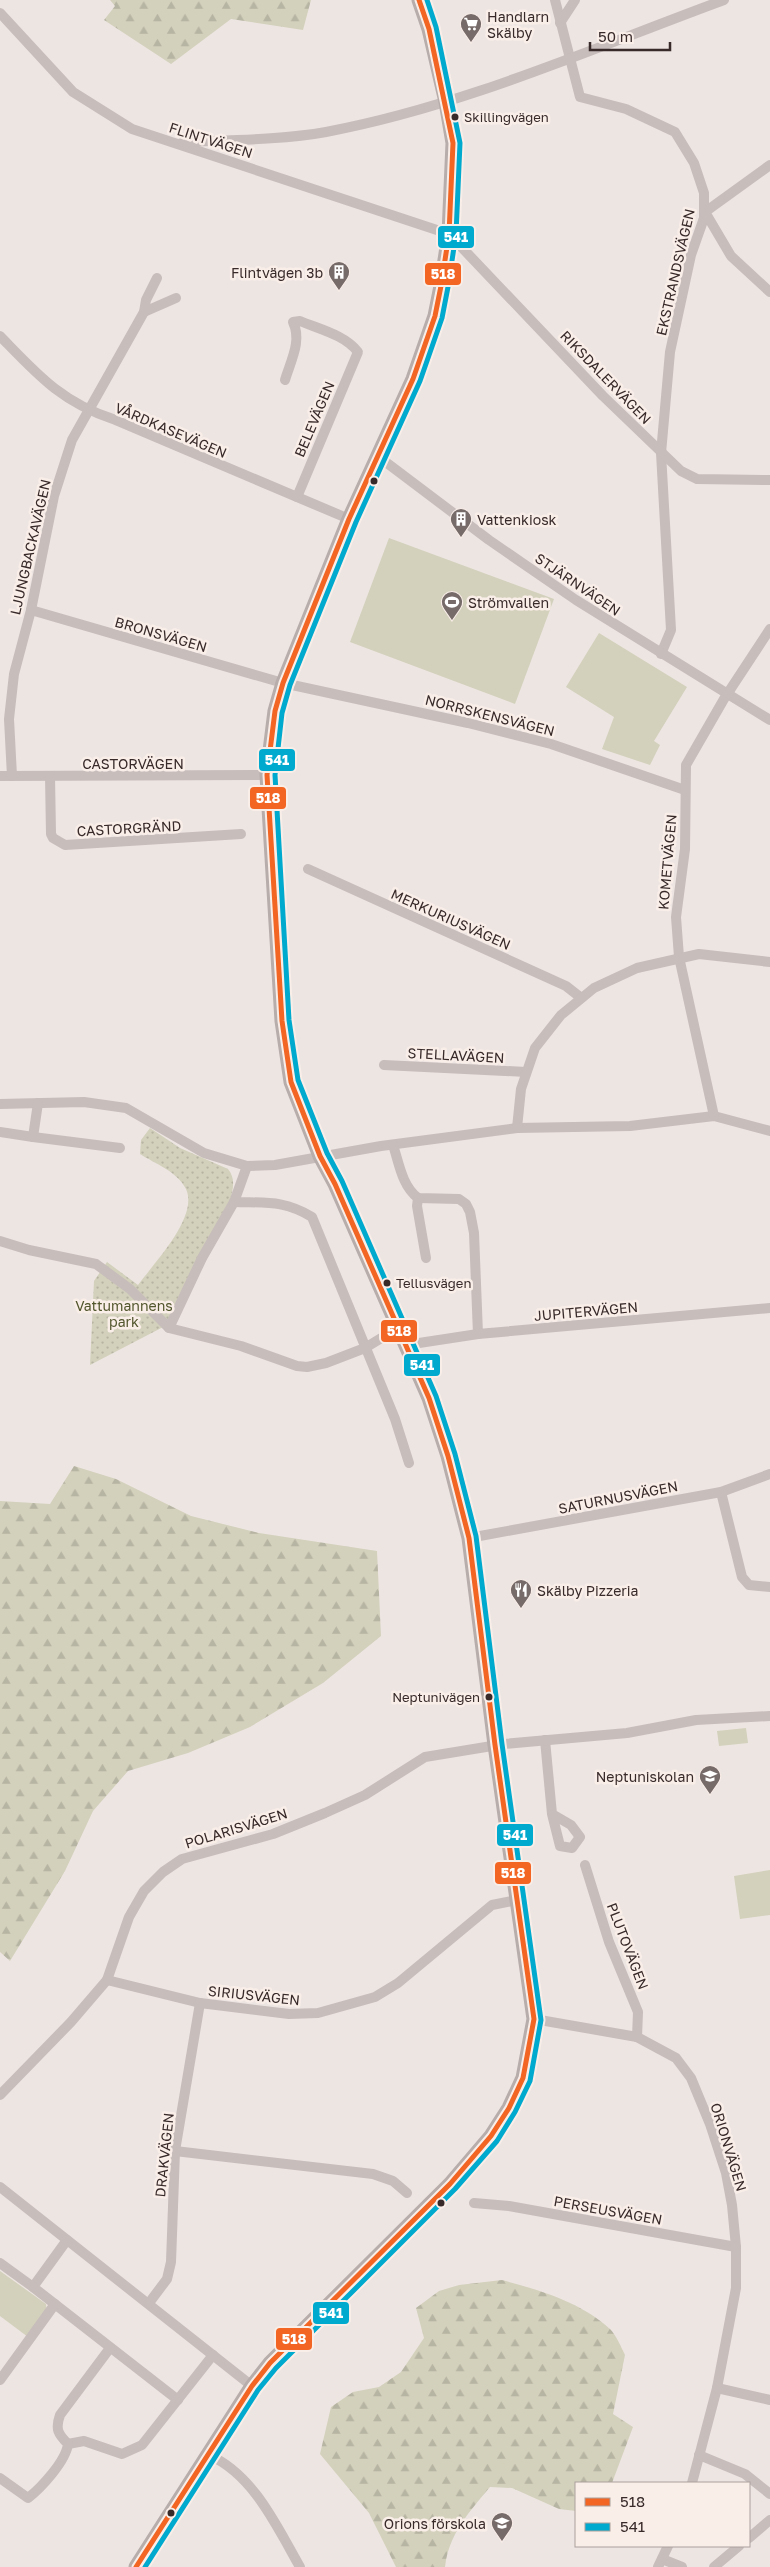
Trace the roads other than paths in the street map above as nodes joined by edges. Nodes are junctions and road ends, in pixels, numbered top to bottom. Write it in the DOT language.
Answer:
graph roads {
  1 [pos="419,0"];
  2 [pos="555,0"];
  3 [pos="575,0"];
  4 [pos="724,0"];
  5 [pos="0,13"];
  6 [pos="560,23"];
  7 [pos="569,60"];
  8 [pos="446,102"];
  9 [pos="177,142"];
  10 [pos="770,165"];
  11 [pos="704,212"];
  12 [pos="449,234"];
  13 [pos="157,278"];
  14 [pos="770,292"];
  15 [pos="176,298"];
  16 [pos="144,312"];
  17 [pos="154,317"];
  18 [pos="0,336"];
  19 [pos="285,380"];
  20 [pos="87,410"];
  21 [pos="661,453"];
  22 [pos="379,457"];
  23 [pos="770,480"];
  24 [pos="297,497"];
  25 [pos="349,519"];
  26 [pos="30,610"];
  27 [pos="770,629"];
  28 [pos="661,654"];
  29 [pos="283,684"];
  30 [pos="728,693"];
  31 [pos="5,719"];
  32 [pos="770,720"];
  33 [pos="267,775"];
  34 [pos="0,776"];
  35 [pos="12,776"];
  36 [pos="50,776"];
  37 [pos="685,790"];
  38 [pos="241,834"];
  39 [pos="308,869"];
  40 [pos="679,957"];
  41 [pos="770,962"];
  42 [pos="580,997"];
  43 [pos="384,1065"];
  44 [pos="526,1072"];
  45 [pos="38,1103"];
  46 [pos="0,1104"];
  47 [pos="714,1116"];
  48 [pos="516,1128"];
  49 [pos="770,1131"];
  50 [pos="0,1132"];
  51 [pos="33,1137"];
  52 [pos="393,1145"];
  53 [pos="120,1148"];
  54 [pos="320,1156"];
  55 [pos="247,1166"];
  56 [pos="418,1198"];
  57 [pos="234,1202"];
  58 [pos="0,1241"];
  59 [pos="426,1258"];
  60 [pos="770,1308"];
  61 [pos="169,1328"];
  62 [pos="478,1334"];
  63 [pos="383,1337"];
  64 [pos="406,1345"];
  65 [pos="365,1348"];
  66 [pos="409,1463"];
  67 [pos="770,1474"];
  68 [pos="721,1492"];
  69 [pos="469,1538"];
  70 [pos="770,1587"];
  71 [pos="770,1716"];
  72 [pos="544,1740"];
  73 [pos="495,1745"];
  74 [pos="552,1814"];
  75 [pos="585,1864"];
  76 [pos="517,1900"];
  77 [pos="107,1980"];
  78 [pos="200,2004"];
  79 [pos="534,2019"];
  80 [pos="637,2037"];
  81 [pos="0,2094"];
  82 [pos="175,2150"];
  83 [pos="0,2186"];
  84 [pos="406,2194"];
  85 [pos="474,2203"];
  86 [pos="68,2240"];
  87 [pos="736,2247"];
  88 [pos="0,2263"];
  89 [pos="33,2287"];
  90 [pos="55,2304"];
  91 [pos="149,2304"];
  92 [pos="110,2348"];
  93 [pos="213,2355"];
  94 [pos="0,2380"];
  95 [pos="252,2386"];
  96 [pos="717,2388"];
  97 [pos="178,2400"];
  98 [pos="770,2400"];
  99 [pos="68,2444"];
  100 [pos="209,2455"];
  101 [pos="699,2456"];
  102 [pos="0,2478"];
  103 [pos="692,2482"];
  104 [pos="770,2494"];
  105 [pos="770,2520"];
  106 [pos="750,2537"];
  107 [pos="668,2547"];
  108 [pos="738,2547"];
  109 [pos="660,2563"];
  110 [pos="136,2567"];
  111 [pos="300,2567"];
  112 [pos="682,2567"];
  113 [pos="714,2567"];
  1 -- 8 [label="street"];
  2 -- 6 [label="street, EKSTRANDSVÄGEN"];
  3 -- 6 [label="street"];
  4 -- 7 [label="street"];
  5 -- 9 [label="street, FLINTVÄGEN"];
  6 -- 7 [label="street, EKSTRANDSVÄGEN"];
  7 -- 8 [label="street"];
  7 -- 11 [label="street, EKSTRANDSVÄGEN"];
  8 -- 9 [label="street"];
  8 -- 12 [label="street"];
  9 -- 12 [label="street, FLINTVÄGEN"];
  10 -- 11 [label="street"];
  11 -- 14 [label="street"];
  11 -- 21 [label="street, EKSTRANDSVÄGEN"];
  12 -- 21 [label="street, RIKSDALERVÄGEN"];
  12 -- 22 [label="street"];
  13 -- 16 [label="street, LJUNGBACKAVÄGEN"];
  15 -- 16 [label="street"];
  16 -- 17 [label="street"];
  16 -- 20 [label="street, LJUNGBACKAVÄGEN"];
  18 -- 20 [label="street, VÅRDKASEVÄGEN"];
  19 -- 24 [label="street, BELEVÄGEN"];
  20 -- 24 [label="street, VÅRDKASEVÄGEN"];
  20 -- 26 [label="street, LJUNGBACKAVÄGEN"];
  21 -- 23 [label="street, RIKSDALERVÄGEN"];
  21 -- 28 [label="street, EKSTRANDSVÄGEN"];
  22 -- 25 [label="street"];
  22 -- 28 [label="street, STJÄRNVÄGEN"];
  24 -- 25 [label="street, VÅRDKASEVÄGEN"];
  25 -- 29 [label="street"];
  26 -- 29 [label="street, BRONSVÄGEN"];
  26 -- 31 [label="street, LJUNGBACKAVÄGEN"];
  27 -- 30 [label="street, KOMETVÄGEN"];
  28 -- 30 [label="street, STJÄRNVÄGEN"];
  29 -- 33 [label="street"];
  29 -- 37 [label="street, NORRSKENSVÄGEN"];
  30 -- 32 [label="street, STJÄRNVÄGEN"];
  30 -- 37 [label="street, KOMETVÄGEN"];
  31 -- 35 [label="street, LJUNGBACKAVÄGEN"];
  33 -- 36 [label="street, CASTORVÄGEN"];
  33 -- 54 [label="street"];
  34 -- 35 [label="street, CASTORVÄGEN"];
  35 -- 36 [label="street, CASTORVÄGEN"];
  36 -- 38 [label="street, CASTORGRÄND"];
  37 -- 40 [label="street, KOMETVÄGEN"];
  39 -- 42 [label="street, MERKURIUSVÄGEN"];
  40 -- 41 [label="street"];
  40 -- 42 [label="street"];
  40 -- 47 [label="street, KOMETVÄGEN"];
  42 -- 44 [label="street"];
  43 -- 44 [label="street, STELLAVÄGEN"];
  44 -- 48 [label="street"];
  45 -- 46 [label="street"];
  45 -- 51 [label="street"];
  45 -- 55 [label="street"];
  47 -- 48 [label="street"];
  47 -- 49 [label="street"];
  48 -- 52 [label="street"];
  50 -- 51 [label="street"];
  51 -- 53 [label="street"];
  52 -- 54 [label="street"];
  52 -- 56 [label="street"];
  54 -- 55 [label="street"];
  54 -- 64 [label="street"];
  55 -- 57 [label="street"];
  56 -- 59 [label="street"];
  56 -- 62 [label="street"];
  57 -- 61 [label="street"];
  57 -- 65 [label="street"];
  58 -- 61 [label="street"];
  60 -- 62 [label="street, JUPITERVÄGEN"];
  61 -- 65 [label="street"];
  62 -- 64 [label="street, JUPITERVÄGEN"];
  63 -- 65 [label="street"];
  64 -- 69 [label="street"];
  65 -- 66 [label="street"];
  67 -- 68 [label="street, SATURNUSVÄGEN"];
  68 -- 69 [label="street, SATURNUSVÄGEN"];
  68 -- 70 [label="street"];
  69 -- 73 [label="street"];
  71 -- 72 [label="street"];
  72 -- 73 [label="street"];
  72 -- 74 [label="street"];
  73 -- 76 [label="street"];
  73 -- 77 [label="street, POLARISVÄGEN"];
  75 -- 80 [label="street, PLUTOVÄGEN"];
  76 -- 78 [label="street, SIRIUSVÄGEN"];
  76 -- 79 [label="street"];
  77 -- 78 [label="street, SIRIUSVÄGEN"];
  77 -- 81 [label="street, POLARISVÄGEN"];
  78 -- 82 [label="street, DRAKVÄGEN"];
  79 -- 80 [label="street, ORIONVÄGEN"];
  79 -- 95 [label="street"];
  80 -- 87 [label="street, ORIONVÄGEN"];
  82 -- 84 [label="street"];
  82 -- 91 [label="street, DRAKVÄGEN"];
  83 -- 86 [label="street"];
  85 -- 87 [label="street, PERSEUSVÄGEN"];
  86 -- 89 [label="street"];
  86 -- 91 [label="street"];
  87 -- 96 [label="street, ORIONVÄGEN"];
  88 -- 89 [label="street"];
  89 -- 90 [label="street"];
  90 -- 92 [label="street"];
  90 -- 94 [label="street"];
  91 -- 93 [label="street"];
  92 -- 97 [label="street"];
  92 -- 99 [label="street"];
  93 -- 95 [label="street"];
  93 -- 97 [label="street"];
  95 -- 100 [label="street"];
  96 -- 98 [label="street"];
  96 -- 101 [label="street, ORIONVÄGEN"];
  97 -- 99 [label="street"];
  99 -- 102 [label="street"];
  100 -- 110 [label="street"];
  100 -- 111 [label="street"];
  101 -- 103 [label="street, ORIONVÄGEN"];
  101 -- 104 [label="street"];
  105 -- 106 [label="street"];
  107 -- 109 [label="street"];
  108 -- 113 [label="street"];
  109 -- 112 [label="street"];
}
